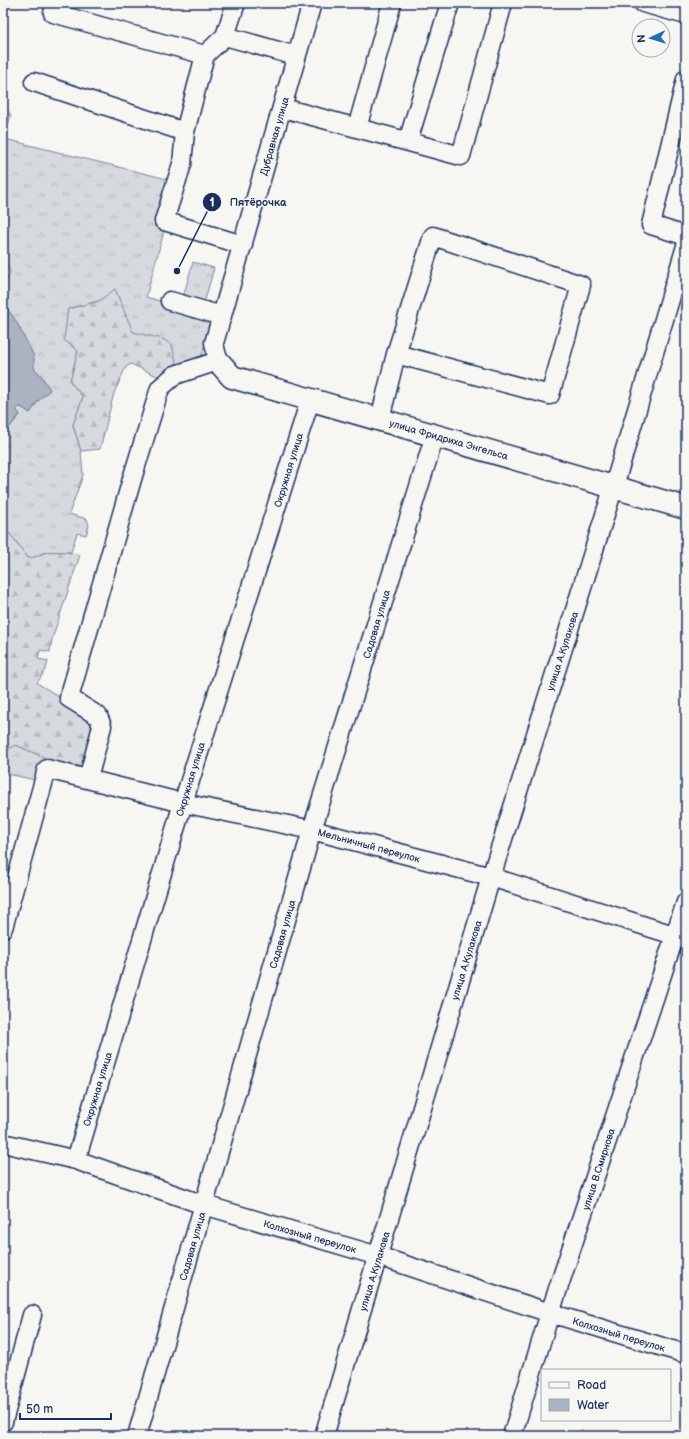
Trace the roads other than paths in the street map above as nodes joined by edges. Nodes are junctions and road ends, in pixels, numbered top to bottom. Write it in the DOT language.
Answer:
graph roads {
  1 [pos="56,3"];
  2 [pos="236,3"];
  3 [pos="312,3"];
  4 [pos="392,3"];
  5 [pos="450,3"];
  6 [pos="503,3"];
  7 [pos="643,3"];
  8 [pos="686,15"];
  9 [pos="225,36"];
  10 [pos="205,55"];
  11 [pos="296,56"];
  12 [pos="686,79"];
  13 [pos="34,82"];
  14 [pos="283,108"];
  15 [pos="357,128"];
  16 [pos="185,132"];
  17 [pos="408,141"];
  18 [pos="686,236"];
  19 [pos="243,244"];
  20 [pos="686,246"];
  21 [pos="170,301"];
  22 [pos="222,316"];
  23 [pos="396,354"];
  24 [pos="218,361"];
  25 [pos="310,400"];
  26 [pos="380,419"];
  27 [pos="435,435"];
  28 [pos="614,486"];
  29 [pos="686,508"];
  30 [pos="88,779"];
  31 [pos="183,803"];
  32 [pos="312,830"];
  33 [pos="491,877"];
  34 [pos="686,902"];
  35 [pos="3,928"];
  36 [pos="681,937"];
  37 [pos="3,1143"];
  38 [pos="76,1160"];
  39 [pos="204,1205"];
  40 [pos="378,1256"];
  41 [pos="550,1313"];
  42 [pos="32,1315"];
  43 [pos="686,1354"];
  44 [pos="3,1422"];
  45 [pos="137,1436"];
  46 [pos="324,1436"];
  47 [pos="512,1436"];
  1 -- 10 [label="street"];
  2 -- 9 [label="street"];
  3 -- 11 [label="street, Дубравная улица"];
  4 -- 15 [label="street"];
  5 -- 17 [label="street"];
  6 -- 17 [label="street"];
  7 -- 8 [label="street"];
  9 -- 10 [label="street"];
  9 -- 11 [label="street"];
  10 -- 16 [label="street"];
  11 -- 14 [label="street, Дубравная улица"];
  12 -- 18 [label="street"];
  13 -- 16 [label="street"];
  14 -- 15 [label="street"];
  14 -- 19 [label="street, Дубравная улица"];
  15 -- 17 [label="street"];
  16 -- 19 [label="street"];
  19 -- 22 [label="street, Дубравная улица"];
  20 -- 28 [label="street, улица А.Кулакова"];
  21 -- 22 [label="street"];
  22 -- 24 [label="street, Дубравная улица"];
  23 -- 23 [label="street"];
  23 -- 26 [label="street"];
  24 -- 25 [label="main road, улица Фридриха Энгельса"];
  24 -- 30 [label="street"];
  25 -- 26 [label="main road, улица Фридриха Энгельса"];
  25 -- 31 [label="street, Окружная улица"];
  26 -- 27 [label="main road, улица Фридриха Энгельса"];
  27 -- 28 [label="main road, улица Фридриха Энгельса"];
  27 -- 32 [label="street, Садовая улица"];
  28 -- 29 [label="main road, улица Фридриха Энгельса"];
  28 -- 33 [label="street, улица А.Кулакова"];
  30 -- 31 [label="street, Мельничный переулок"];
  30 -- 35 [label="street, Мельничный переулок"];
  31 -- 32 [label="street, Мельничный переулок"];
  31 -- 38 [label="street, Окружная улица"];
  32 -- 33 [label="street, Мельничный переулок"];
  32 -- 39 [label="street, Садовая улица"];
  33 -- 36 [label="street, Мельничный переулок"];
  33 -- 40 [label="street, улица А.Кулакова"];
  34 -- 36 [label="street, улица В.Смирнова"];
  36 -- 41 [label="street, улица В.Смирнова"];
  37 -- 38 [label="street, Колхозный переулок"];
  38 -- 39 [label="street, Колхозный переулок"];
  39 -- 40 [label="street, Колхозный переулок"];
  39 -- 45 [label="street, Садовая улица"];
  40 -- 41 [label="street, Колхозный переулок"];
  40 -- 46 [label="street, улица А.Кулакова"];
  41 -- 43 [label="street, Колхозный переулок"];
  41 -- 47 [label="street, улица В.Смирнова"];
  42 -- 44 [label="street"];
}
